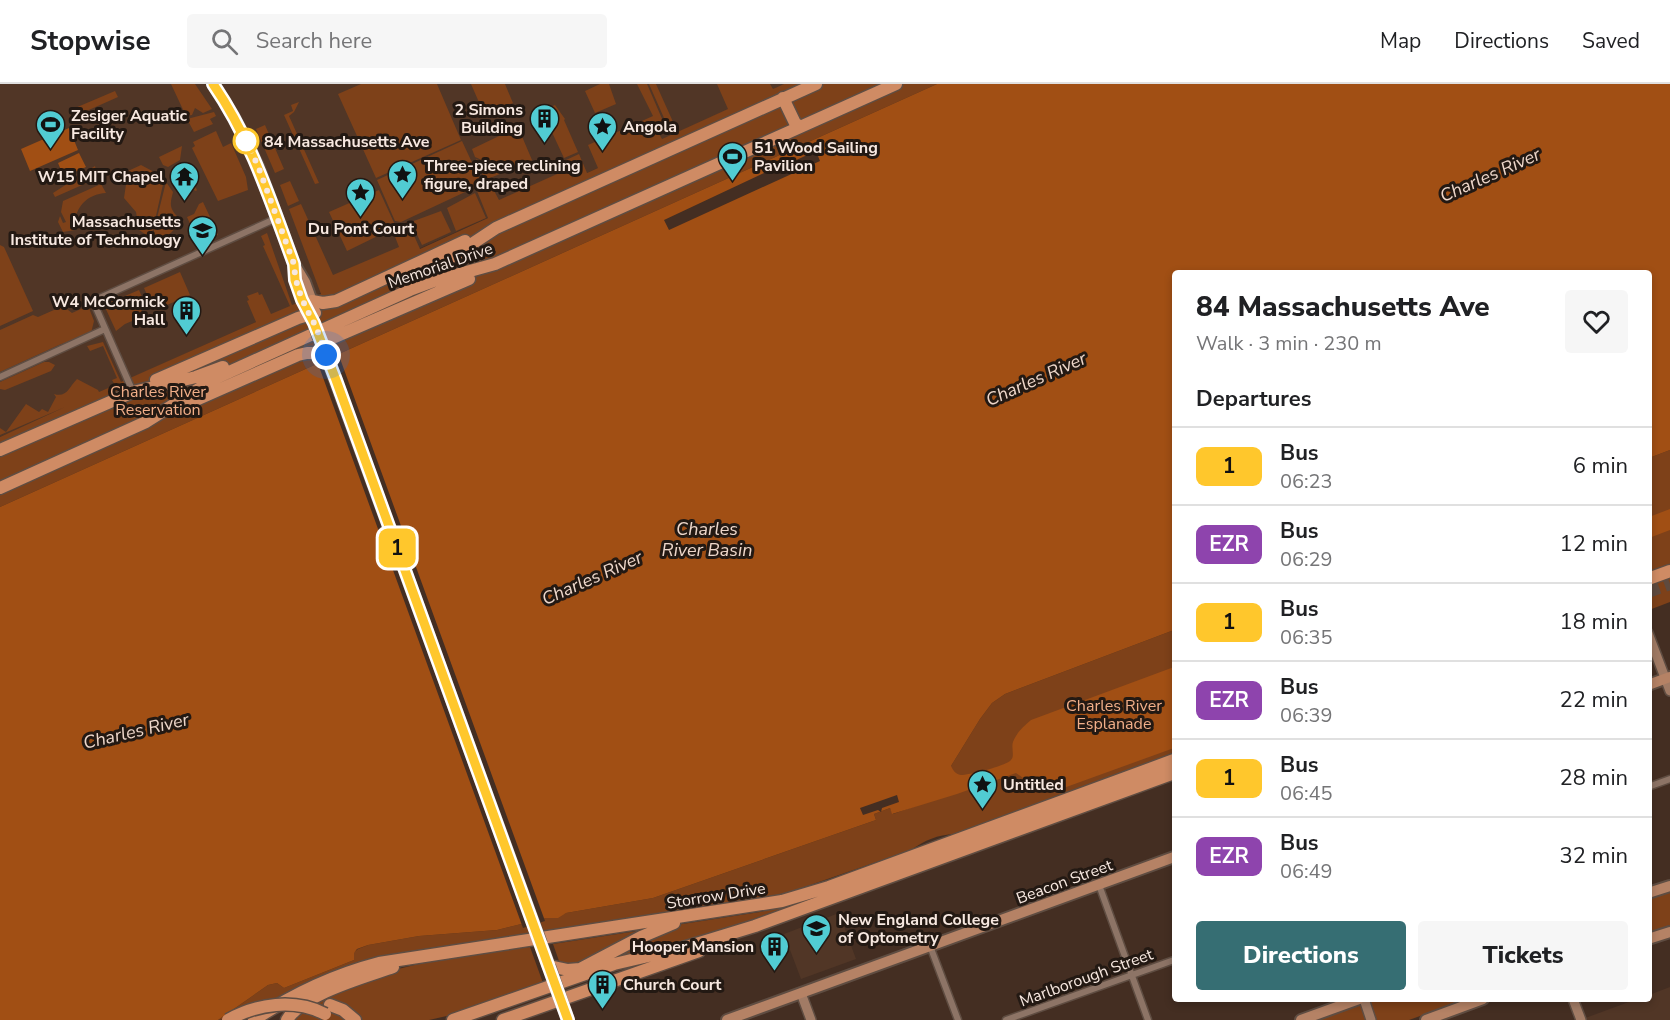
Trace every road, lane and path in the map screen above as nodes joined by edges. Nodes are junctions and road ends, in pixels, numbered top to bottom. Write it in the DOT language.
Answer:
graph roads {
  1 [pos="213,84"];
  2 [pos="816,84"];
  3 [pos="896,84"];
  4 [pos="783,99"];
  5 [pos="800,127"];
  6 [pos="277,218"];
  7 [pos="496,228"];
  8 [pos="524,251"];
  9 [pos="312,315"];
  10 [pos="105,329"];
  11 [pos="323,348"];
  12 [pos="0,377"];
  13 [pos="134,392"];
  14 [pos="146,422"];
  15 [pos="2,450"];
  16 [pos="3,484"];
  17 [pos="1670,573"];
  18 [pos="1652,578"];
  19 [pos="1652,642"];
  20 [pos="1668,678"];
  21 [pos="1652,684"];
  22 [pos="1670,691"];
  23 [pos="1172,761"];
  24 [pos="1172,774"];
  25 [pos="1670,779"];
  26 [pos="1652,786"];
  27 [pos="1172,858"];
  28 [pos="1099,885"];
  29 [pos="1670,886"];
  30 [pos="1652,892"];
  31 [pos="691,916"];
  32 [pos="766,922"];
  33 [pos="1670,932"];
  34 [pos="1652,938"];
  35 [pos="930,946"];
  36 [pos="425,955"];
  37 [pos="1172,961"];
  38 [pos="549,966"];
  39 [pos="1132,975"];
  40 [pos="801,993"];
  41 [pos="1351,1002"];
  42 [pos="1365,1002"];
  43 [pos="1476,1002"];
  44 [pos="1574,1002"];
  45 [pos="303,1003"];
  46 [pos="329,1013"];
  47 [pos="228,1020"];
  48 [pos="254,1020"];
  49 [pos="278,1020"];
  50 [pos="287,1020"];
  51 [pos="355,1020"];
  52 [pos="453,1020"];
  53 [pos="503,1020"];
  54 [pos="568,1020"];
  55 [pos="727,1020"];
  56 [pos="811,1020"];
  57 [pos="958,1020"];
  58 [pos="1006,1020"];
  59 [pos="1148,1020"];
  60 [pos="1301,1020"];
  61 [pos="1371,1020"];
  62 [pos="1426,1020"];
  63 [pos="1581,1020"];
  1 -- 6 [label="main road"];
  2 -- 4 [label="highway, Memorial Drive"];
  3 -- 5 [label="highway, Memorial Drive"];
  4 -- 5 [label="highway"];
  4 -- 7 [label="highway, Memorial Drive"];
  5 -- 8 [label="highway, Memorial Drive"];
  6 -- 9 [label="main road"];
  6 -- 10 [label="street"];
  7 -- 9 [label="highway"];
  7 -- 13 [label="highway, Memorial Drive"];
  8 -- 11 [label="highway"];
  8 -- 14 [label="highway, Memorial Drive"];
  9 -- 11 [label="main road, bridge"];
  9 -- 13 [label="highway"];
  10 -- 12 [label="street"];
  10 -- 13 [label="street"];
  11 -- 14 [label="highway"];
  11 -- 38 [label="main road, bridge"];
  13 -- 15 [label="highway, Memorial Drive"];
  14 -- 16 [label="highway, Memorial Drive"];
  17 -- 18 [label="highway"];
  19 -- 20 [label="main road"];
  20 -- 21 [label="main road"];
  20 -- 22 [label="main road"];
  23 -- 31 [label="highway, Storrow Drive"];
  24 -- 32 [label="highway, Storrow Drive"];
  25 -- 26 [label="street"];
  27 -- 28 [label="main road, Beacon Street"];
  28 -- 35 [label="main road, Beacon Street"];
  28 -- 39 [label="street"];
  29 -- 30 [label="main road"];
  31 -- 36 [label="highway, Storrow Drive"];
  31 -- 38 [label="highway"];
  32 -- 52 [label="highway, Storrow Drive"];
  32 -- 53 [label="highway"];
  33 -- 34 [label="main road"];
  35 -- 40 [label="main road, Beacon Street"];
  35 -- 57 [label="street"];
  36 -- 45 [label="highway"];
  36 -- 48 [label="highway, Storrow Drive"];
  37 -- 39 [label="street, Marlborough Street"];
  38 -- 54 [label="main road, bridge"];
  39 -- 58 [label="street, Marlborough Street"];
  39 -- 59 [label="street"];
  40 -- 55 [label="main road, Beacon Street"];
  40 -- 56 [label="main road"];
  41 -- 60 [label="main road"];
  42 -- 61 [label="main road"];
  43 -- 62 [label="main road"];
  44 -- 63 [label="main road"];
  45 -- 49 [label="highway"];
  45 -- 50 [label="highway"];
  46 -- 47 [label="highway, bridge"];
  46 -- 51 [label="highway"];
}
